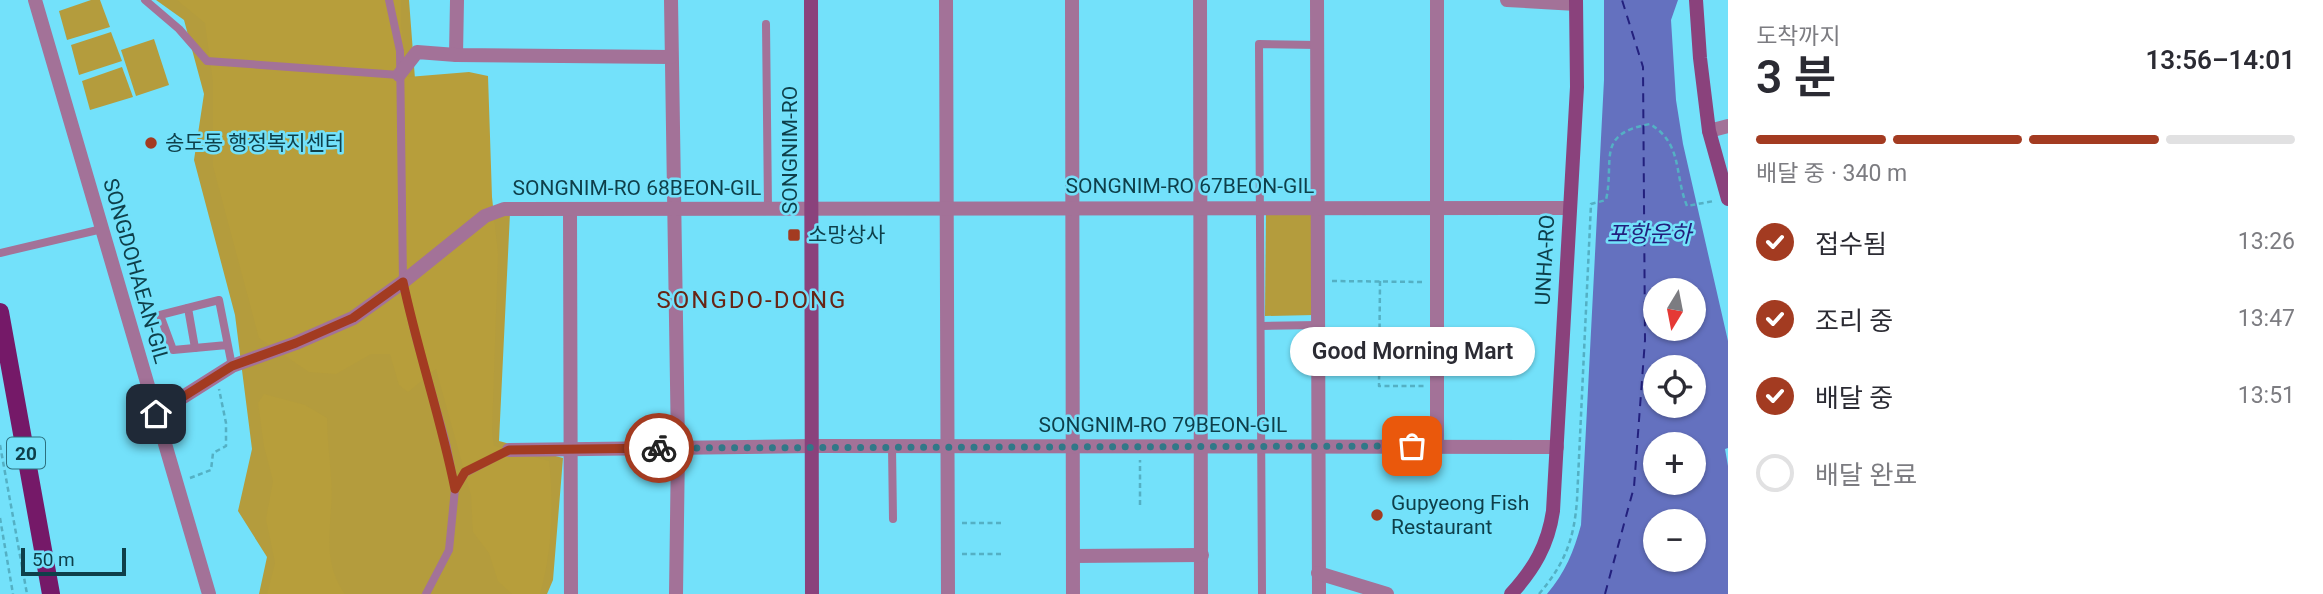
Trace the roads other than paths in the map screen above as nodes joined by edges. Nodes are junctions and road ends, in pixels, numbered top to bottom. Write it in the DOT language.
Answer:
graph roads {
  1 [pos="35,0"];
  2 [pos="145,0"];
  3 [pos="389,0"];
  4 [pos="457,0"];
  5 [pos="671,0"];
  6 [pos="811,0"];
  7 [pos="946,0"];
  8 [pos="1072,0"];
  9 [pos="1200,0"];
  10 [pos="1317,0"];
  11 [pos="1437,0"];
  12 [pos="1507,0"];
  13 [pos="1696,0"];
  14 [pos="1576,2"];
  15 [pos="766,23"];
  16 [pos="1317,45"];
  17 [pos="456,55"];
  18 [pos="671,57"];
  19 [pos="400,75"];
  20 [pos="1728,126"];
  21 [pos="1709,131"];
  22 [pos="1728,199"];
  23 [pos="1202,206"];
  24 [pos="1319,206"];
  25 [pos="1261,207"];
  26 [pos="947,208"];
  27 [pos="1071,208"];
  28 [pos="1437,208"];
  29 [pos="1569,208"];
  30 [pos="674,209"];
  31 [pos="768,209"];
  32 [pos="811,209"];
  33 [pos="570,210"];
  34 [pos="102,229"];
  35 [pos="0,253"];
  36 [pos="403,282"];
  37 [pos="188,308"];
  38 [pos="0,312"];
  39 [pos="1318,325"];
  40 [pos="1261,326"];
  41 [pos="227,345"];
  42 [pos="195,348"];
  43 [pos="232,366"];
  44 [pos="156,414"];
  45 [pos="1202,445"];
  46 [pos="812,446"];
  47 [pos="892,446"];
  48 [pos="947,446"];
  49 [pos="1261,446"];
  50 [pos="1318,446"];
  51 [pos="1437,446"];
  52 [pos="678,447"];
  53 [pos="1073,447"];
  54 [pos="1557,447"];
  55 [pos="570,449"];
  56 [pos="509,450"];
  57 [pos="455,489"];
  58 [pos="893,519"];
  59 [pos="1202,555"];
  60 [pos="1073,556"];
  61 [pos="1318,573"];
  62 [pos="51,594"];
  63 [pos="209,594"];
  64 [pos="426,594"];
  65 [pos="571,594"];
  66 [pos="676,594"];
  67 [pos="812,594"];
  68 [pos="948,594"];
  69 [pos="1073,594"];
  70 [pos="1201,594"];
  71 [pos="1262,594"];
  72 [pos="1319,594"];
  73 [pos="1387,594"];
  74 [pos="1511,594"];
  1 -- 34 [label="street, SONGDOHAEAN-GIL"];
  2 -- 19 [label="lane"];
  3 -- 19 [label="lane"];
  4 -- 17 [label="street"];
  5 -- 18 [label="street"];
  6 -- 32 [label="street, SONGNIM-RO"];
  7 -- 26 [label="street"];
  8 -- 27 [label="street"];
  9 -- 23 [label="street"];
  10 -- 16 [label="street"];
  11 -- 28 [label="street"];
  12 -- 14 [label="street"];
  13 -- 21 [label="street"];
  14 -- 29 [label="street, UNHA-RO"];
  15 -- 31 [label="lane"];
  16 -- 24 [label="street"];
  16 -- 25 [label="lane"];
  17 -- 18 [label="street"];
  17 -- 19 [label="street"];
  18 -- 30 [label="street"];
  19 -- 36 [label="lane"];
  20 -- 21 [label="street"];
  21 -- 22 [label="street"];
  23 -- 25 [label="street, SONGNIM-RO 67BEON-GIL"];
  23 -- 27 [label="street, SONGNIM-RO 67BEON-GIL"];
  23 -- 45 [label="street"];
  24 -- 25 [label="street, SONGNIM-RO 67BEON-GIL"];
  24 -- 28 [label="street, SONGNIM-RO 67BEON-GIL"];
  24 -- 39 [label="street"];
  25 -- 40 [label="lane"];
  26 -- 27 [label="street, SONGNIM-RO 67BEON-GIL"];
  26 -- 32 [label="street, SONGNIM-RO 67BEON-GIL"];
  26 -- 48 [label="street"];
  27 -- 53 [label="street"];
  28 -- 29 [label="street, SONGNIM-RO 67BEON-GIL"];
  28 -- 51 [label="street"];
  29 -- 54 [label="street, UNHA-RO"];
  30 -- 31 [label="street, SONGNIM-RO 68BEON-GIL"];
  30 -- 33 [label="street, SONGNIM-RO 68BEON-GIL"];
  30 -- 52 [label="street"];
  31 -- 32 [label="street, SONGNIM-RO 68BEON-GIL"];
  32 -- 46 [label="street, SONGNIM-RO"];
  33 -- 36 [label="street, SONGNIM-RO 68BEON-GIL"];
  33 -- 55 [label="street"];
  34 -- 35 [label="lane"];
  34 -- 44 [label="street, SONGDOHAEAN-GIL"];
  36 -- 43 [label="street, SONGNIM-RO 68BEON-GIL"];
  36 -- 57 [label="lane"];
  37 -- 41 [label="lane"];
  37 -- 42 [label="lane"];
  37 -- 42 [label="lane"];
  38 -- 62 [label="main road, 20"];
  39 -- 40 [label="lane"];
  39 -- 50 [label="street"];
  40 -- 49 [label="lane"];
  41 -- 42 [label="lane"];
  41 -- 43 [label="lane"];
  43 -- 44 [label="street, SONGNIM-RO 68BEON-GIL"];
  44 -- 63 [label="street, SONGDOHAEAN-GIL"];
  45 -- 49 [label="street, SONGNIM-RO 79BEON-GIL"];
  45 -- 53 [label="street, SONGNIM-RO 79BEON-GIL"];
  45 -- 59 [label="street"];
  46 -- 47 [label="street, SONGNIM-RO 79BEON-GIL"];
  46 -- 52 [label="street, SONGNIM-RO 79BEON-GIL"];
  46 -- 67 [label="street, SONGNIM-RO"];
  47 -- 48 [label="street, SONGNIM-RO 79BEON-GIL"];
  47 -- 58 [label="lane"];
  48 -- 53 [label="street, SONGNIM-RO 79BEON-GIL"];
  48 -- 68 [label="street"];
  49 -- 50 [label="street, SONGNIM-RO 79BEON-GIL"];
  49 -- 71 [label="lane"];
  50 -- 51 [label="street, SONGNIM-RO 79BEON-GIL"];
  50 -- 61 [label="street"];
  51 -- 54 [label="street, SONGNIM-RO 79BEON-GIL"];
  52 -- 55 [label="street, SONGNIM-RO 79BEON-GIL"];
  52 -- 66 [label="street"];
  53 -- 60 [label="street"];
  54 -- 74 [label="street, UNHA-RO"];
  55 -- 56 [label="street, SONGNIM-RO 79BEON-GIL"];
  55 -- 65 [label="street"];
  56 -- 57 [label="lane"];
  57 -- 64 [label="lane"];
  59 -- 60 [label="street"];
  59 -- 70 [label="street"];
  60 -- 69 [label="street"];
  61 -- 72 [label="street"];
  61 -- 73 [label="street"];
}
